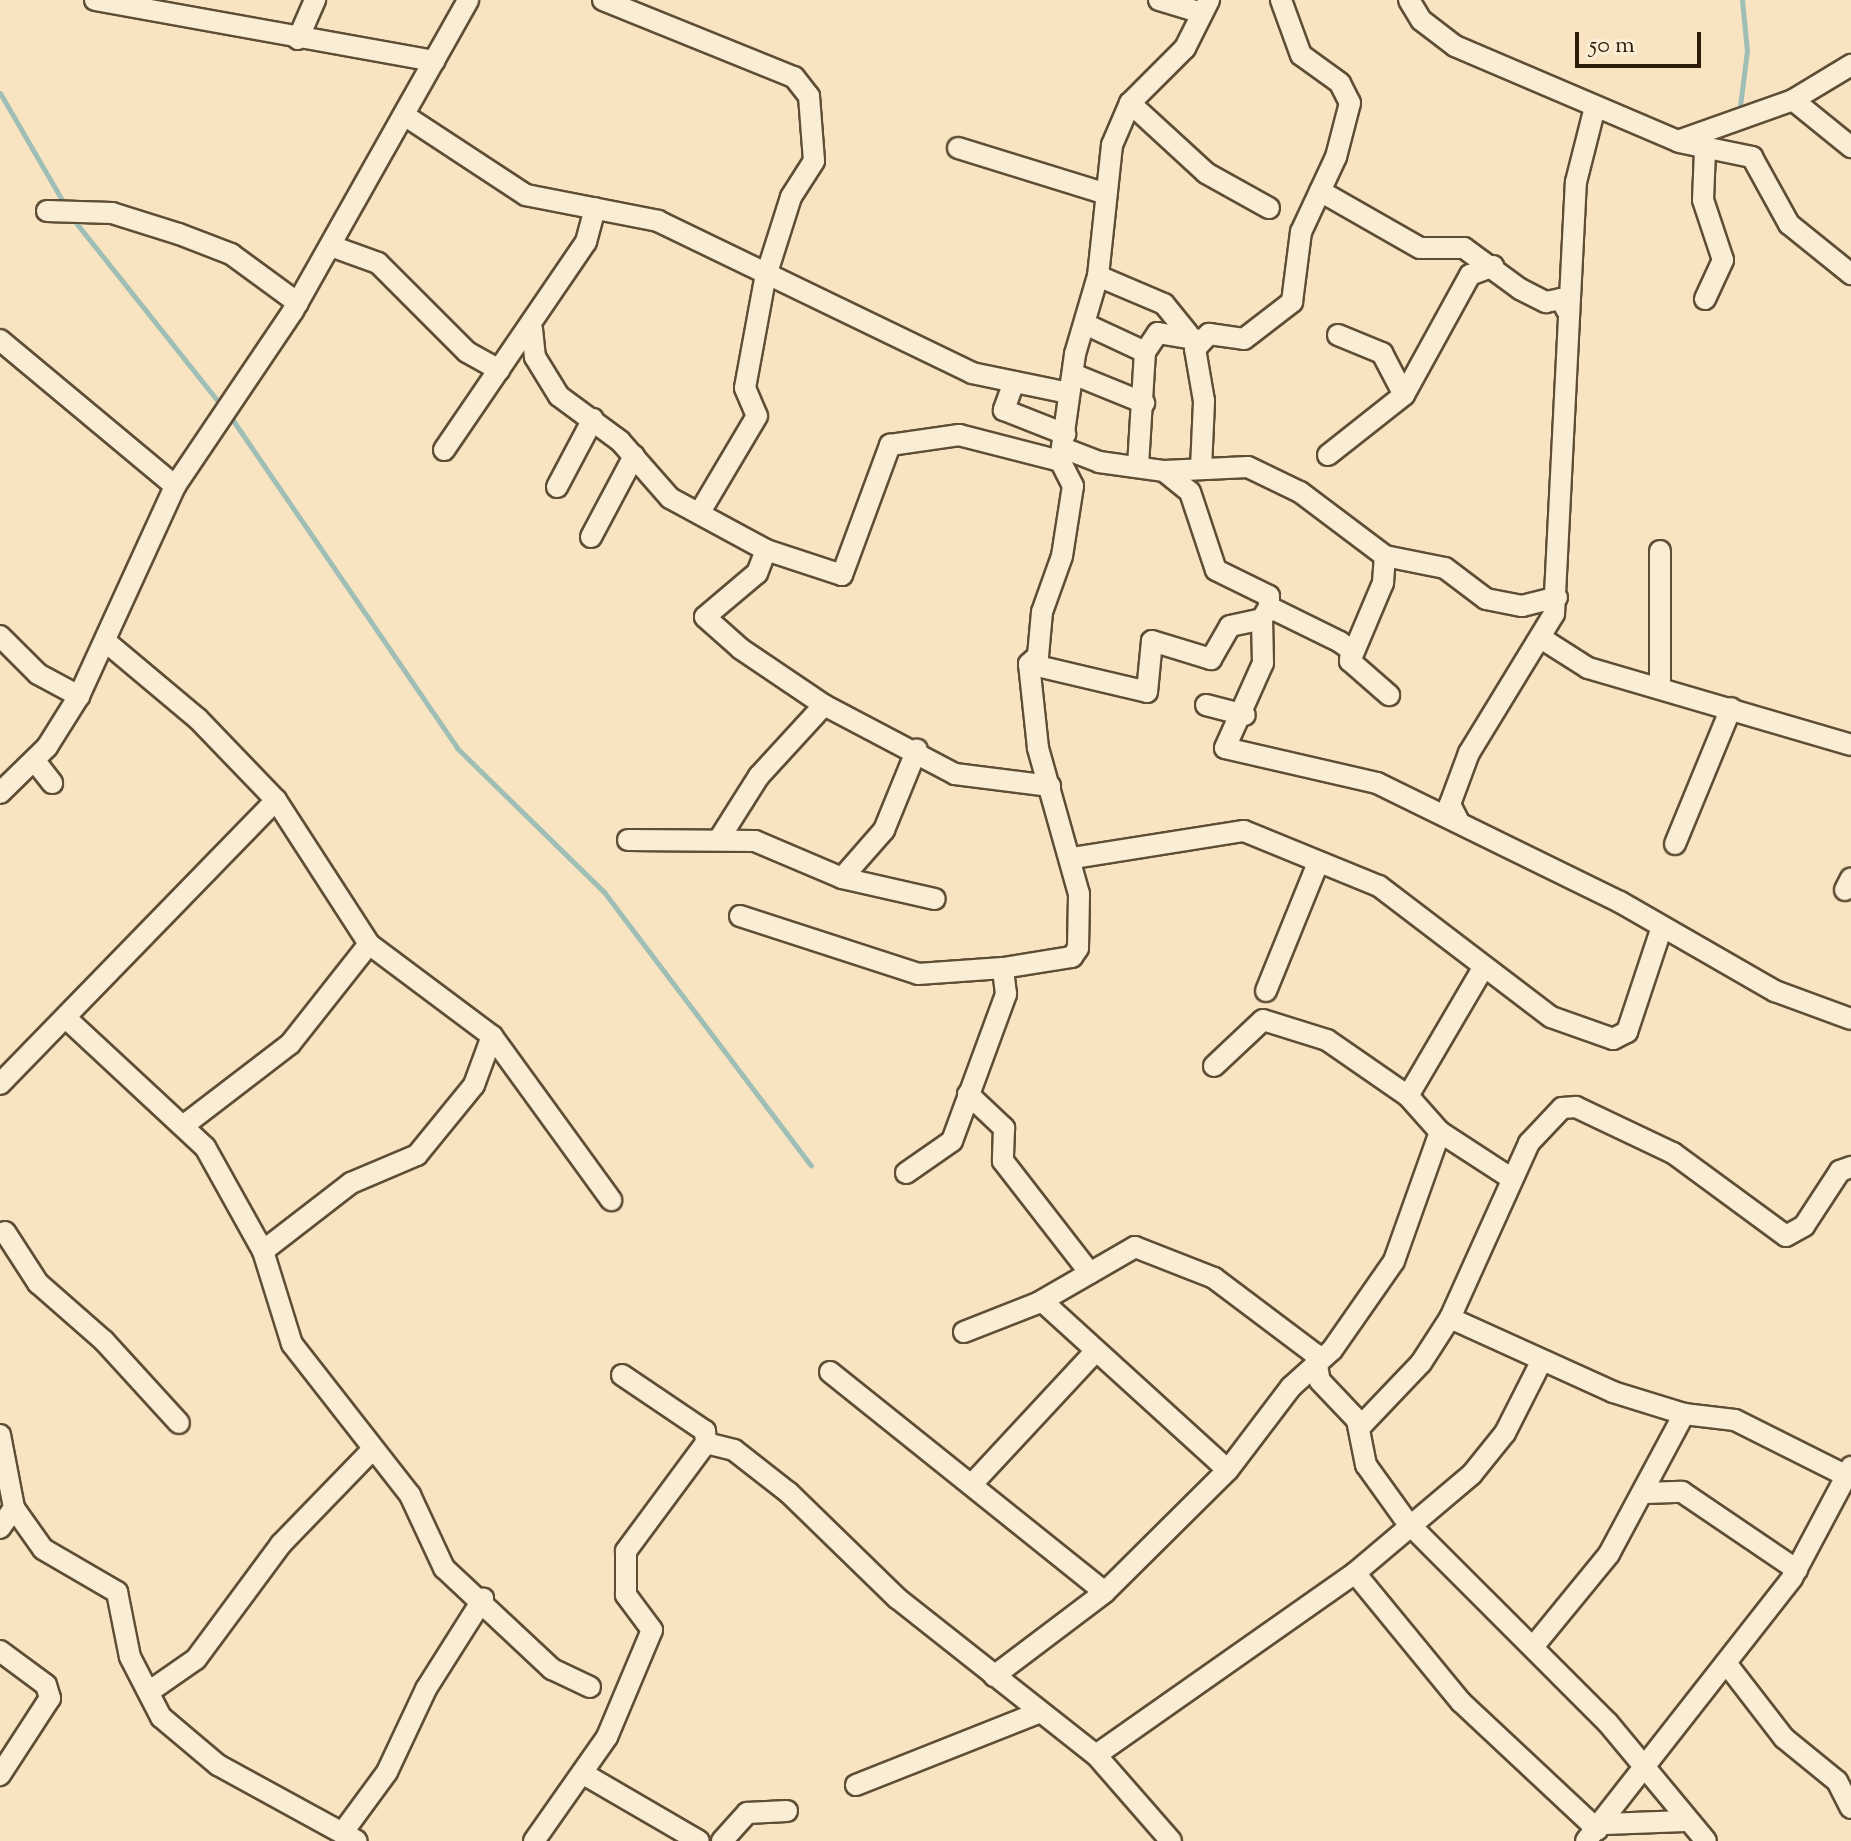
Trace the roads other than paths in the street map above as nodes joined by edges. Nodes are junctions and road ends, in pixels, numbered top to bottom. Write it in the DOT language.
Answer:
graph roads {
  1 [pos="95,0"];
  2 [pos="315,0"];
  3 [pos="468,0"];
  4 [pos="603,0"];
  5 [pos="1159,0"];
  6 [pos="1281,0"];
  7 [pos="1409,0"];
  8 [pos="1206,7"];
  9 [pos="298,39"];
  10 [pos="435,61"];
  11 [pos="1851,65"];
  12 [pos="1793,100"];
  13 [pos="1130,103"];
  14 [pos="1595,107"];
  15 [pos="404,115"];
  16 [pos="1678,141"];
  17 [pos="1851,147"];
  18 [pos="958,148"];
  19 [pos="1705,151"];
  20 [pos="1320,191"];
  21 [pos="1103,193"];
  22 [pos="595,208"];
  23 [pos="1269,208"];
  24 [pos="47,211"];
  25 [pos="331,246"];
  26 [pos="1493,266"];
  27 [pos="1851,274"];
  28 [pos="1098,276"];
  29 [pos="765,279"];
  30 [pos="1705,299"];
  31 [pos="298,303"];
  32 [pos="1567,311"];
  33 [pos="1085,324"];
  34 [pos="532,329"];
  35 [pos="1338,335"];
  36 [pos="1194,337"];
  37 [pos="0,340"];
  38 [pos="1145,352"];
  39 [pos="499,370"];
  40 [pos="1014,382"];
  41 [pos="1071,384"];
  42 [pos="1404,395"];
  43 [pos="1144,403"];
  44 [pos="593,419"];
  45 [pos="1062,448"];
  46 [pos="444,450"];
  47 [pos="1328,455"];
  48 [pos="634,456"];
  49 [pos="1138,466"];
  50 [pos="1201,468"];
  51 [pos="1164,471"];
  52 [pos="175,486"];
  53 [pos="557,487"];
  54 [pos="700,512"];
  55 [pos="591,537"];
  56 [pos="766,550"];
  57 [pos="1660,551"];
  58 [pos="1385,556"];
  59 [pos="1557,597"];
  60 [pos="1265,613"];
  61 [pos="0,636"];
  62 [pos="1544,640"];
  63 [pos="105,641"];
  64 [pos="1350,661"];
  65 [pos="1029,664"];
  66 [pos="1660,684"];
  67 [pos="1389,695"];
  68 [pos="79,696"];
  69 [pos="824,705"];
  70 [pos="1206,705"];
  71 [pos="1731,708"];
  72 [pos="1245,715"];
  73 [pos="1851,745"];
  74 [pos="917,749"];
  75 [pos="35,761"];
  76 [pos="52,783"];
  77 [pos="1050,786"];
  78 [pos="0,793"];
  79 [pos="276,800"];
  80 [pos="1458,820"];
  81 [pos="721,836"];
  82 [pos="628,840"];
  83 [pos="1675,844"];
  84 [pos="1073,858"];
  85 [pos="1318,863"];
  86 [pos="842,878"];
  87 [pos="935,899"];
  88 [pos="740,916"];
  89 [pos="1661,930"];
  90 [pos="369,944"];
  91 [pos="1003,968"];
  92 [pos="1483,968"];
  93 [pos="1266,991"];
  94 [pos="66,1018"];
  95 [pos="1851,1019"];
  96 [pos="492,1036"];
  97 [pos="1214,1066"];
  98 [pos="0,1084"];
  99 [pos="968,1094"];
  100 [pos="1408,1096"];
  101 [pos="183,1126"];
  102 [pos="1440,1132"];
  103 [pos="1851,1167"];
  104 [pos="906,1173"];
  105 [pos="1512,1179"];
  106 [pos="611,1200"];
  107 [pos="2,1232"];
  108 [pos="263,1251"];
  109 [pos="1090,1273"];
  110 [pos="1042,1301"];
  111 [pos="1450,1318"];
  112 [pos="964,1332"];
  113 [pos="1095,1352"];
  114 [pos="1541,1362"];
  115 [pos="1316,1366"];
  116 [pos="830,1372"];
  117 [pos="622,1375"];
  118 [pos="1684,1414"];
  119 [pos="179,1423"];
  120 [pos="1359,1428"];
  121 [pos="0,1435"];
  122 [pos="706,1443"];
  123 [pos="370,1452"];
  124 [pos="1228,1470"];
  125 [pos="1850,1474"];
  126 [pos="974,1482"];
  127 [pos="1645,1493"];
  128 [pos="14,1508"];
  129 [pos="1407,1522"];
  130 [pos="0,1528"];
  131 [pos="1797,1570"];
  132 [pos="1355,1573"];
  133 [pos="1105,1592"];
  134 [pos="483,1599"];
  135 [pos="1533,1647"];
  136 [pos="0,1651"];
  137 [pos="1726,1663"];
  138 [pos="994,1676"];
  139 [pos="590,1687"];
  140 [pos="150,1691"];
  141 [pos="1040,1712"];
  142 [pos="1096,1755"];
  143 [pos="1646,1765"];
  144 [pos="582,1773"];
  145 [pos="0,1775"];
  146 [pos="856,1785"];
  147 [pos="1851,1808"];
  148 [pos="787,1811"];
  149 [pos="1685,1821"];
  150 [pos="1596,1832"];
  151 [pos="350,1837"];
  152 [pos="534,1841"];
  153 [pos="699,1841"];
  154 [pos="722,1841"];
  155 [pos="1171,1841"];
  156 [pos="1706,1841"];
  1 -- 9 [label="street"];
  2 -- 9 [label="street"];
  3 -- 10 [label="street"];
  4 -- 29 [label="street"];
  5 -- 8 [label="street"];
  6 -- 20 [label="street"];
  7 -- 14 [label="street"];
  8 -- 13 [label="street"];
  9 -- 10 [label="street"];
  10 -- 15 [label="street"];
  11 -- 12 [label="street"];
  12 -- 16 [label="street"];
  12 -- 17 [label="street"];
  13 -- 21 [label="street"];
  13 -- 23 [label="street"];
  14 -- 16 [label="street"];
  14 -- 32 [label="street"];
  15 -- 22 [label="street"];
  15 -- 25 [label="street"];
  16 -- 19 [label="street"];
  18 -- 21 [label="street"];
  19 -- 27 [label="street"];
  19 -- 30 [label="street"];
  20 -- 26 [label="street"];
  20 -- 36 [label="street"];
  21 -- 28 [label="street"];
  22 -- 29 [label="street"];
  22 -- 34 [label="street"];
  24 -- 31 [label="street"];
  25 -- 31 [label="street"];
  25 -- 39 [label="street"];
  26 -- 32 [label="street"];
  26 -- 42 [label="street"];
  28 -- 33 [label="street"];
  28 -- 36 [label="street"];
  29 -- 40 [label="street"];
  29 -- 54 [label="street"];
  31 -- 52 [label="street"];
  32 -- 59 [label="street"];
  33 -- 38 [label="street"];
  33 -- 41 [label="street"];
  34 -- 39 [label="street"];
  34 -- 44 [label="street"];
  35 -- 42 [label="street"];
  36 -- 38 [label="street"];
  36 -- 50 [label="street"];
  37 -- 52 [label="street"];
  38 -- 43 [label="street"];
  39 -- 46 [label="street"];
  40 -- 41 [label="street"];
  40 -- 45 [label="street"];
  41 -- 43 [label="street"];
  41 -- 45 [label="street"];
  42 -- 47 [label="street"];
  43 -- 49 [label="street"];
  44 -- 48 [label="street"];
  44 -- 53 [label="street"];
  45 -- 49 [label="street"];
  45 -- 56 [label="street"];
  45 -- 65 [label="street"];
  48 -- 54 [label="street"];
  48 -- 55 [label="street"];
  49 -- 51 [label="street"];
  50 -- 51 [label="street"];
  50 -- 58 [label="street"];
  51 -- 60 [label="street"];
  52 -- 63 [label="street"];
  54 -- 56 [label="street"];
  56 -- 69 [label="street"];
  57 -- 66 [label="street"];
  58 -- 59 [label="street"];
  58 -- 64 [label="street"];
  59 -- 62 [label="street"];
  60 -- 64 [label="street"];
  60 -- 65 [label="street"];
  60 -- 72 [label="street"];
  61 -- 68 [label="street"];
  62 -- 66 [label="street"];
  62 -- 80 [label="street"];
  63 -- 68 [label="street"];
  63 -- 79 [label="street"];
  64 -- 67 [label="street"];
  65 -- 77 [label="street"];
  66 -- 71 [label="street"];
  68 -- 75 [label="street"];
  69 -- 74 [label="street"];
  69 -- 81 [label="street"];
  70 -- 72 [label="street"];
  71 -- 73 [label="street"];
  71 -- 83 [label="street"];
  72 -- 80 [label="street"];
  74 -- 77 [label="street"];
  74 -- 86 [label="street"];
  75 -- 76 [label="street"];
  75 -- 78 [label="street"];
  77 -- 84 [label="street"];
  79 -- 90 [label="street"];
  79 -- 94 [label="street"];
  80 -- 89 [label="street"];
  81 -- 82 [label="street"];
  81 -- 86 [label="street"];
  84 -- 85 [label="street"];
  84 -- 91 [label="street"];
  85 -- 92 [label="street"];
  85 -- 93 [label="street"];
  86 -- 87 [label="street"];
  88 -- 91 [label="street"];
  89 -- 92 [label="street"];
  89 -- 95 [label="street"];
  90 -- 96 [label="street"];
  90 -- 101 [label="street"];
  91 -- 99 [label="street"];
  92 -- 100 [label="street"];
  94 -- 98 [label="street"];
  94 -- 101 [label="street"];
  96 -- 106 [label="street"];
  96 -- 108 [label="street"];
  97 -- 100 [label="street"];
  99 -- 104 [label="street"];
  99 -- 109 [label="street"];
  100 -- 102 [label="street"];
  101 -- 108 [label="street"];
  102 -- 105 [label="street"];
  102 -- 115 [label="street"];
  103 -- 105 [label="street"];
  105 -- 111 [label="street"];
  107 -- 119 [label="street"];
  108 -- 123 [label="street"];
  109 -- 110 [label="street"];
  109 -- 115 [label="street"];
  110 -- 112 [label="street"];
  110 -- 113 [label="street"];
  111 -- 114 [label="street"];
  111 -- 120 [label="street"];
  113 -- 124 [label="street"];
  113 -- 126 [label="street"];
  114 -- 118 [label="street"];
  114 -- 129 [label="street"];
  115 -- 120 [label="street"];
  115 -- 124 [label="street"];
  116 -- 126 [label="street"];
  117 -- 122 [label="street"];
  118 -- 125 [label="street"];
  118 -- 127 [label="street"];
  120 -- 129 [label="street"];
  121 -- 128 [label="street"];
  122 -- 138 [label="street"];
  122 -- 144 [label="street"];
  123 -- 134 [label="street"];
  123 -- 140 [label="street"];
  124 -- 133 [label="street"];
  125 -- 131 [label="street"];
  126 -- 133 [label="street"];
  127 -- 131 [label="street"];
  127 -- 135 [label="street"];
  128 -- 130 [label="street"];
  128 -- 140 [label="street"];
  129 -- 132 [label="street"];
  129 -- 135 [label="street"];
  131 -- 137 [label="street"];
  132 -- 142 [label="street"];
  132 -- 150 [label="street"];
  133 -- 138 [label="street"];
  134 -- 139 [label="street"];
  134 -- 151 [label="street"];
  135 -- 143 [label="street"];
  136 -- 145 [label="street"];
  137 -- 143 [label="street"];
  137 -- 147 [label="street"];
  138 -- 141 [label="street"];
  140 -- 151 [label="street"];
  141 -- 142 [label="street"];
  141 -- 146 [label="street"];
  142 -- 155 [label="street"];
  143 -- 149 [label="street"];
  143 -- 150 [label="street"];
  144 -- 152 [label="street"];
  144 -- 153 [label="street"];
  148 -- 154 [label="street"];
  149 -- 150 [label="street"];
  149 -- 156 [label="street"];
}
